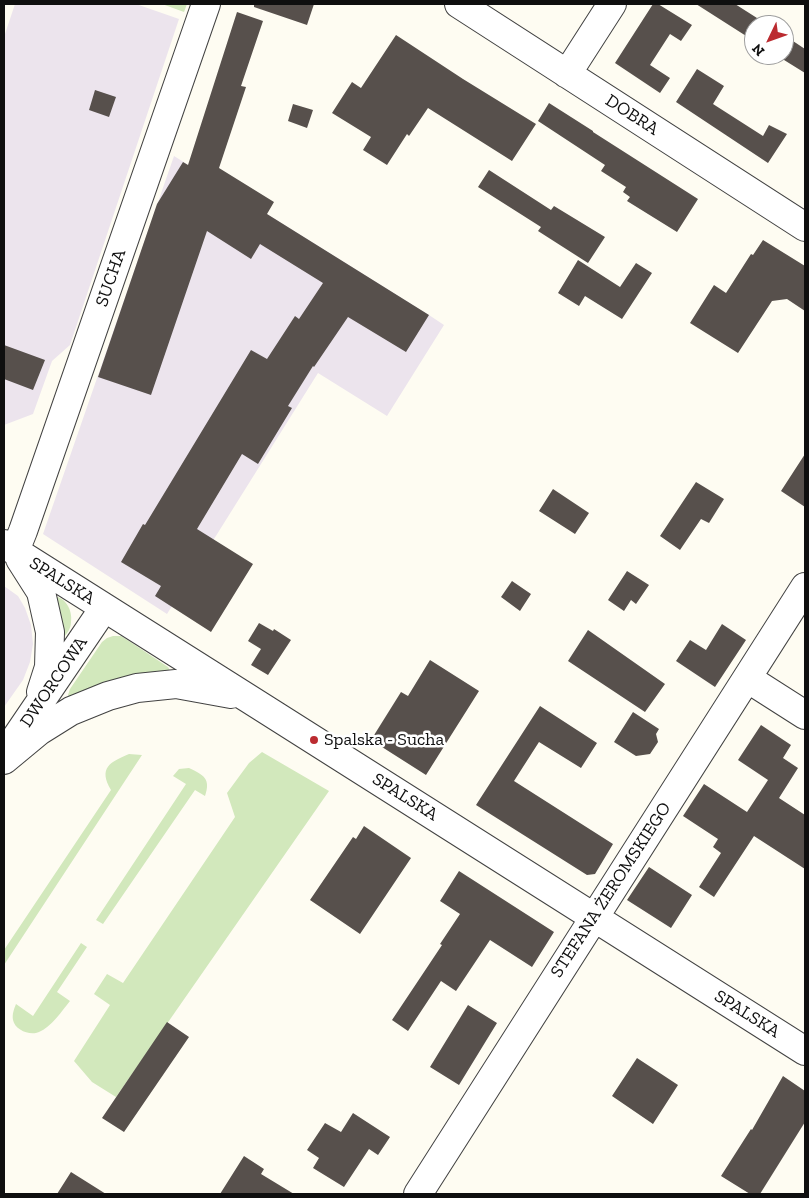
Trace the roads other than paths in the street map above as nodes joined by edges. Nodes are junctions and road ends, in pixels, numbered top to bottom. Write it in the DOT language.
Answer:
graph roads {
  1 [pos="206,4"];
  2 [pos="459,4"];
  3 [pos="612,4"];
  4 [pos="567,74"];
  5 [pos="805,227"];
  6 [pos="9,548"];
  7 [pos="805,587"];
  8 [pos="104,608"];
  9 [pos="747,678"];
  10 [pos="247,698"];
  11 [pos="36,710"];
  12 [pos="805,715"];
  13 [pos="4,756"];
  14 [pos="4,760"];
  15 [pos="594,918"];
  16 [pos="805,1051"];
  17 [pos="418,1194"];
  1 -- 6 [label="street, SUCHA"];
  2 -- 4 [label="street, DOBRA"];
  3 -- 4 [label="street"];
  4 -- 5 [label="street, DOBRA"];
  6 -- 8 [label="street, SPALSKA"];
  6 -- 11 [label="street"];
  7 -- 9 [label="street, STEFANA ŻEROMSKIEGO"];
  8 -- 10 [label="street, SPALSKA"];
  8 -- 11 [label="street, DWORCOWA"];
  9 -- 12 [label="street"];
  9 -- 15 [label="street, STEFANA ŻEROMSKIEGO"];
  10 -- 14 [label="street"];
  10 -- 15 [label="street, SPALSKA"];
  11 -- 13 [label="street, DWORCOWA"];
  15 -- 16 [label="street, SPALSKA"];
  15 -- 17 [label="street, STEFANA ŻEROMSKIEGO"];
}
